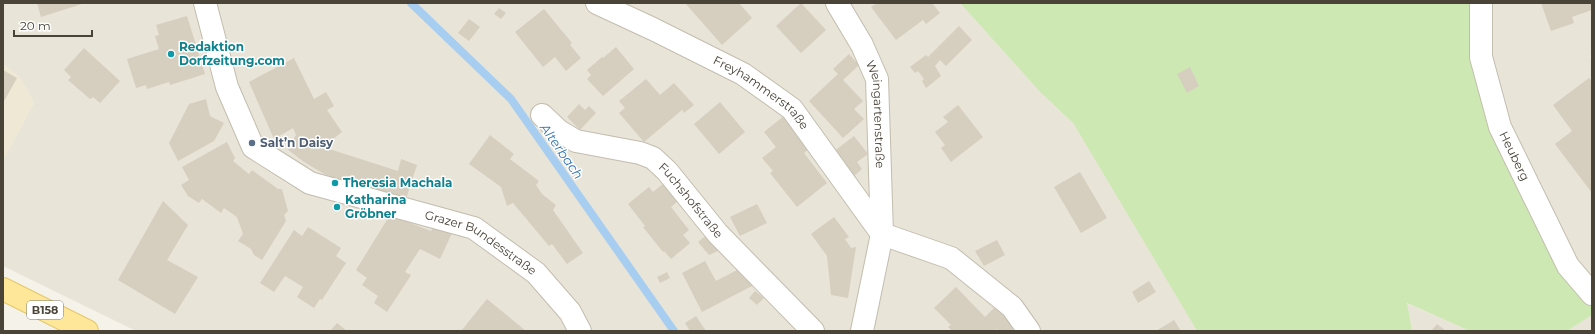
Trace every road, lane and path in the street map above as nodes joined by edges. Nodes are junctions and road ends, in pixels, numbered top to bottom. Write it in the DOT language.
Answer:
graph roads {
  1 [pos="205,3"];
  2 [pos="597,3"];
  3 [pos="837,3"];
  4 [pos="1481,3"];
  5 [pos="542,115"];
  6 [pos="882,234"];
  7 [pos="3,289"];
  8 [pos="1592,294"];
  9 [pos="87,331"];
  10 [pos="580,331"];
  11 [pos="813,331"];
  12 [pos="862,331"];
  13 [pos="1029,331"];
  1 -- 10 [label="street, Grazer Bundesstraße"];
  2 -- 6 [label="street, Freyhammerstraße"];
  3 -- 6 [label="street, Weingartenstraße"];
  4 -- 8 [label="street, Heuberg"];
  5 -- 11 [label="street, Fuchshofstraße"];
  6 -- 12 [label="street, Weingartenstraße"];
  6 -- 13 [label="street"];
  7 -- 9 [label="main road, B158"];
}
